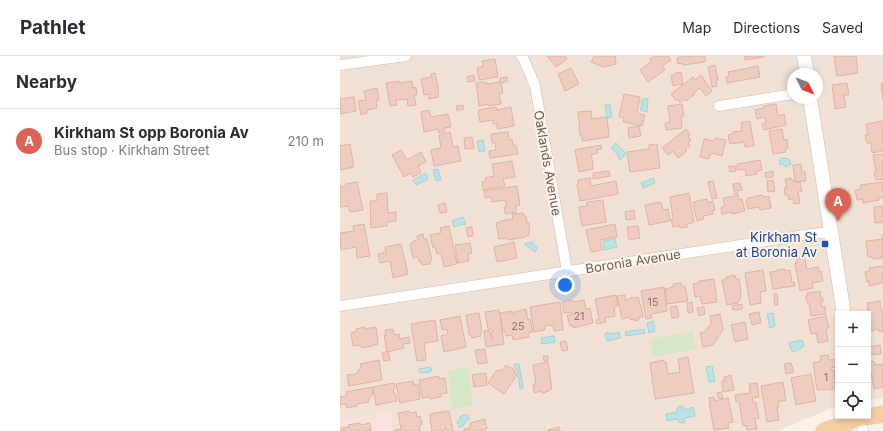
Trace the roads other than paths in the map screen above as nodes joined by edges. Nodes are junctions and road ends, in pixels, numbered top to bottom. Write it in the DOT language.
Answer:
graph roads {
  1 [pos="406,56"];
  2 [pos="804,56"];
  3 [pos="522,57"];
  4 [pos="340,65"];
  5 [pos="805,68"];
  6 [pos="787,95"];
  7 [pos="811,104"];
  8 [pos="719,106"];
  9 [pos="831,232"];
  10 [pos="566,271"];
  11 [pos="340,306"];
  12 [pos="844,311"];
  13 [pos="883,414"];
  14 [pos="861,422"];
  15 [pos="824,431"];
  1 -- 4 [label="street"];
  2 -- 5 [label="street"];
  3 -- 10 [label="street, Oaklands Avenue"];
  6 -- 8 [label="street"];
  7 -- 9 [label="street"];
  9 -- 10 [label="street, Boronia Avenue"];
  9 -- 12 [label="street"];
  10 -- 11 [label="street, Boronia Avenue"];
  13 -- 14 [label="main road"];
  14 -- 15 [label="main road"];
}
